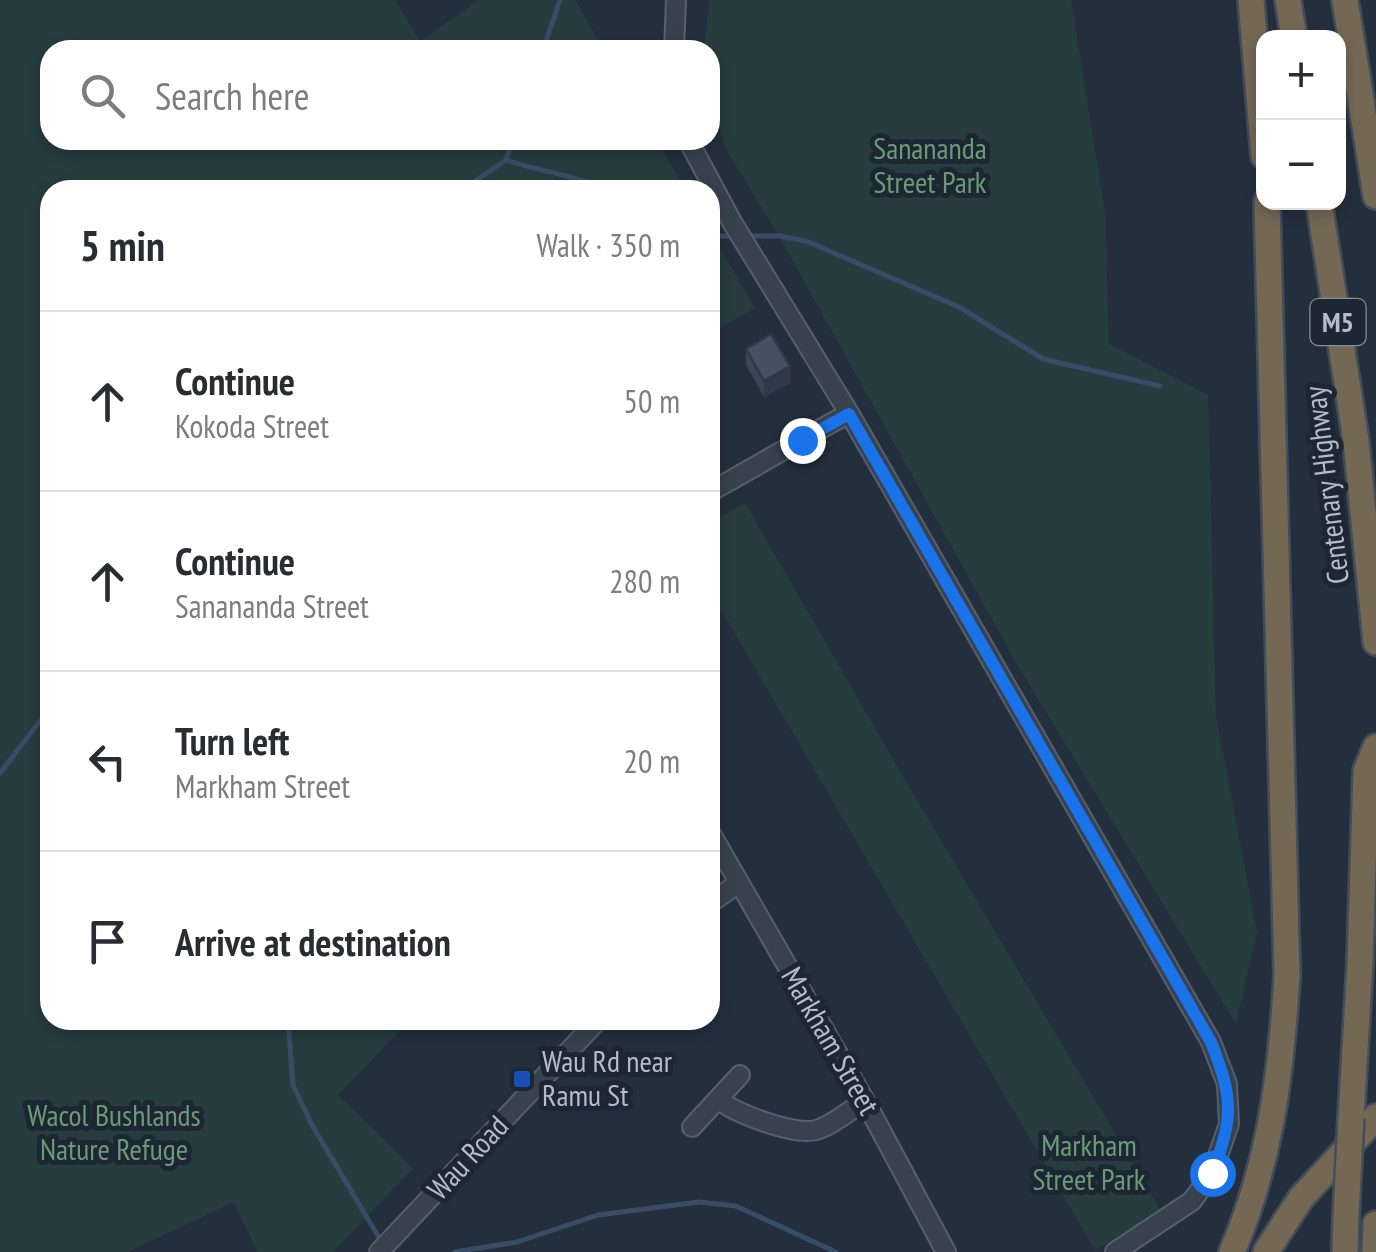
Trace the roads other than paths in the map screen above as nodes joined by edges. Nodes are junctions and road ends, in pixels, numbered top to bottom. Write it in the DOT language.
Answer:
graph roads {
  1 [pos="676,0"];
  2 [pos="1251,0"];
  3 [pos="1288,0"];
  4 [pos="1346,0"];
  5 [pos="1293,30"];
  6 [pos="674,40"];
  7 [pos="1261,120"];
  8 [pos="693,150"];
  9 [pos="709,180"];
  10 [pos="1376,196"];
  11 [pos="720,200"];
  12 [pos="1267,210"];
  13 [pos="1320,210"];
  14 [pos="849,414"];
  15 [pos="720,486"];
  16 [pos="1376,642"];
  17 [pos="1376,748"];
  18 [pos="720,850"];
  19 [pos="739,884"];
  20 [pos="720,896"];
  21 [pos="589,1030"];
  22 [pos="740,1075"];
  23 [pos="718,1099"];
  24 [pos="864,1101"];
  25 [pos="1364,1117"];
  26 [pos="692,1127"];
  27 [pos="1376,1224"];
  28 [pos="379,1252"];
  29 [pos="946,1252"];
  30 [pos="1115,1252"];
  31 [pos="1232,1252"];
  32 [pos="1266,1252"];
  33 [pos="1345,1252"];
  34 [pos="1375,1252"];
  1 -- 6 [label="street"];
  2 -- 7 [label="highway"];
  3 -- 5 [label="highway"];
  4 -- 10 [label="highway"];
  8 -- 9 [label="street"];
  11 -- 14 [label="street"];
  12 -- 31 [label="highway"];
  13 -- 16 [label="highway, Centenary Highway / M5"];
  14 -- 15 [label="street"];
  14 -- 30 [label="street"];
  17 -- 25 [label="highway"];
  18 -- 19 [label="street, Markham Street"];
  19 -- 20 [label="street"];
  19 -- 24 [label="street, Markham Street"];
  21 -- 28 [label="street, Wau Road"];
  22 -- 23 [label="street"];
  23 -- 24 [label="street"];
  23 -- 26 [label="street"];
  24 -- 29 [label="street, Markham Street"];
  25 -- 32 [label="highway"];
  25 -- 33 [label="highway, bridge"];
  27 -- 34 [label="highway"];
}
